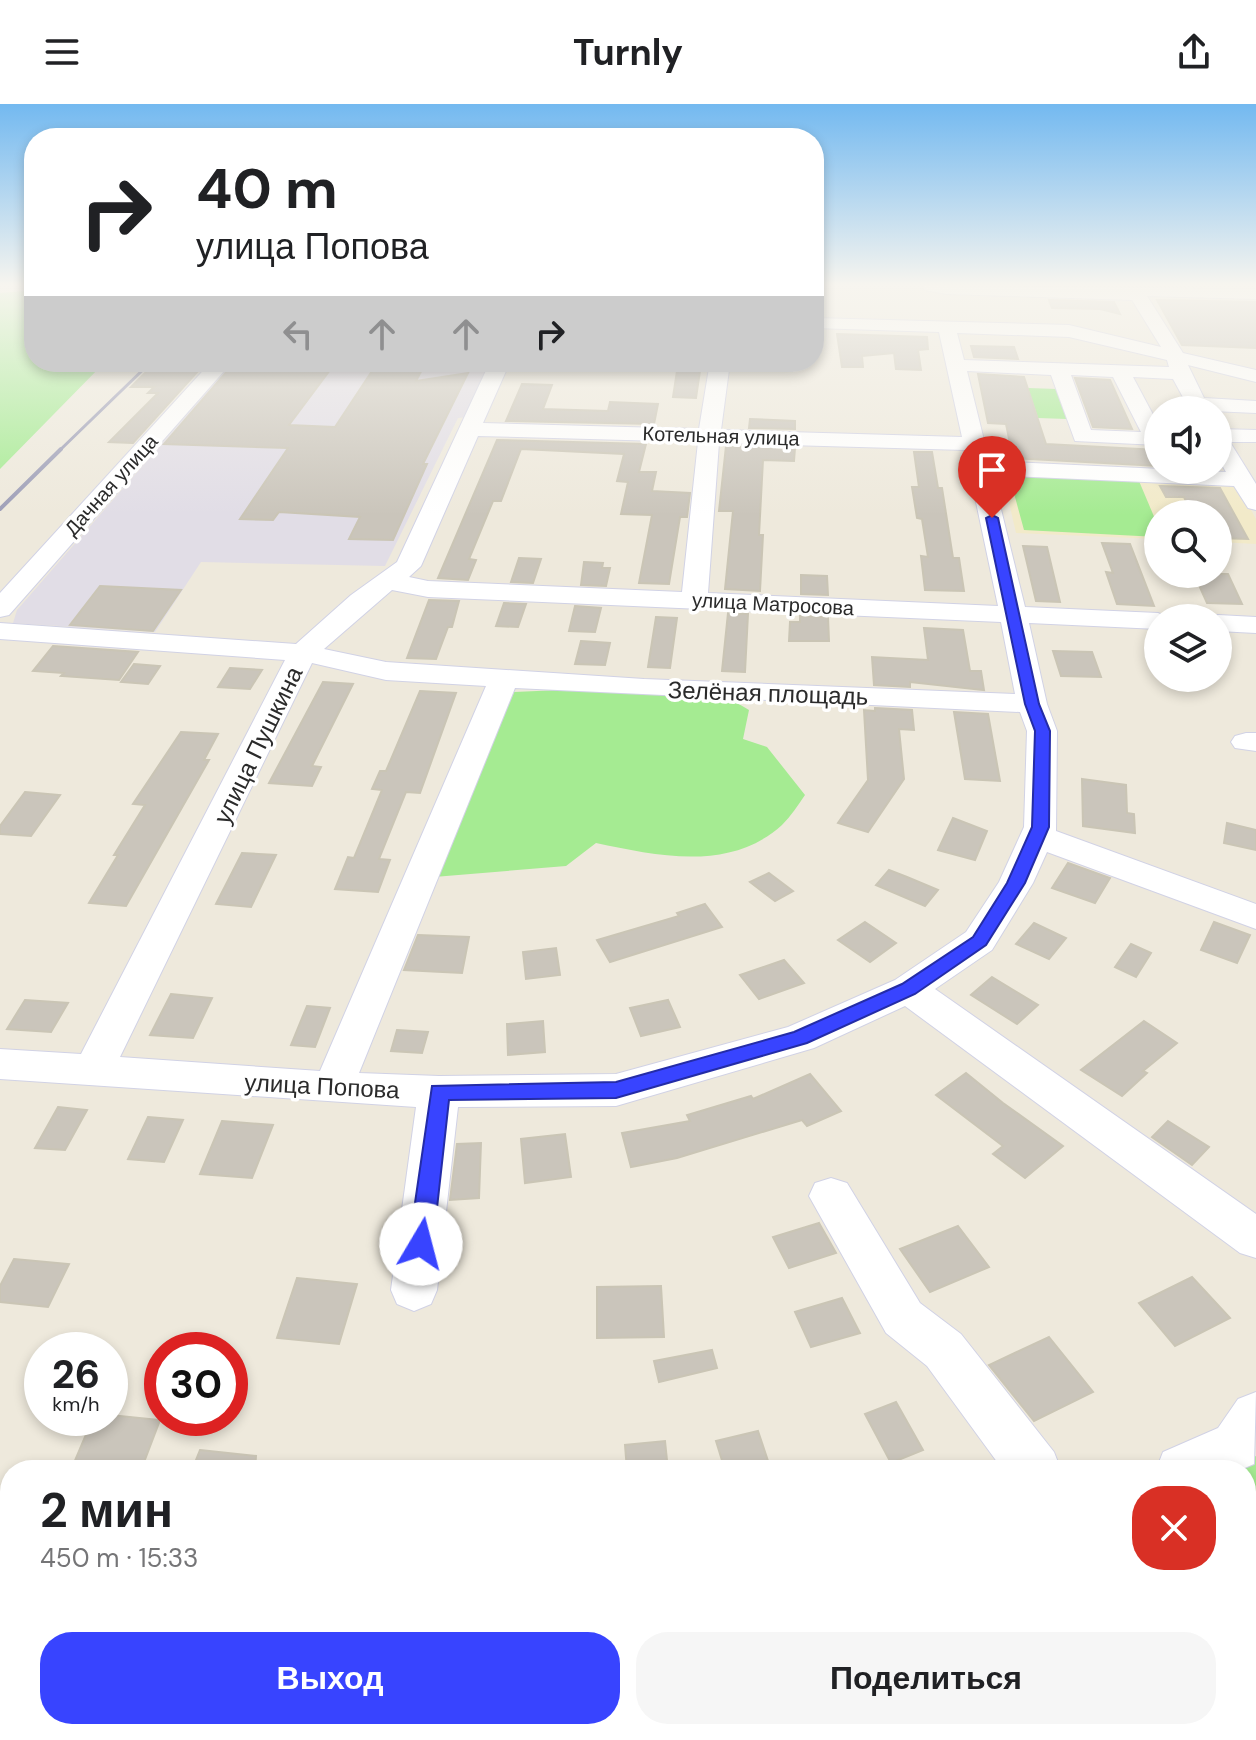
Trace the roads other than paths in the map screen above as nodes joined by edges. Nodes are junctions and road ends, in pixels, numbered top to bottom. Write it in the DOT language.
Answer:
graph roads {
  1 [pos="1173,362"];
  2 [pos="1178,364"];
  3 [pos="955,365"];
  4 [pos="1059,369"];
  5 [pos="1120,371"];
  6 [pos="214,372"];
  7 [pos="496,372"];
  8 [pos="719,372"];
  9 [pos="1256,376"];
  10 [pos="1193,396"];
  11 [pos="1232,407"];
  12 [pos="1256,407"];
  13 [pos="1144,416"];
  14 [pos="470,429"];
  15 [pos="709,436"];
  16 [pos="1256,436"];
  17 [pos="1144,439"];
  18 [pos="1232,439"];
  19 [pos="973,444"];
  20 [pos="1232,464"];
  21 [pos="1012,469"];
  22 [pos="1241,479"];
  23 [pos="1256,503"];
  24 [pos="388,581"];
  25 [pos="694,600"];
  26 [pos="0,609"];
  27 [pos="1013,616"];
  28 [pos="1144,621"];
  29 [pos="1232,624"];
  30 [pos="1256,625"];
  31 [pos="0,631"];
  32 [pos="303,653"];
  33 [pos="504,679"];
  34 [pos="1032,704"];
  35 [pos="1037,836"];
  36 [pos="1256,917"];
  37 [pos="908,989"];
  38 [pos="0,1064"];
  39 [pos="92,1072"];
  40 [pos="333,1087"];
  41 [pos="439,1092"];
  42 [pos="831,1196"];
  43 [pos="1256,1239"];
  44 [pos="414,1290"];
  45 [pos="1256,1416"];
  46 [pos="1027,1460"];
  47 [pos="1204,1460"];
  1 -- 2 [label="street"];
  2 -- 5 [label="street"];
  2 -- 9 [label="street"];
  2 -- 10 [label="street"];
  3 -- 4 [label="street"];
  3 -- 19 [label="street, улица Попова"];
  4 -- 5 [label="street"];
  4 -- 17 [label="street"];
  5 -- 13 [label="street"];
  6 -- 26 [label="street, Дачная улица"];
  7 -- 14 [label="street, улица Пушкина"];
  8 -- 15 [label="street"];
  11 -- 12 [label="street"];
  14 -- 15 [label="street, Котельная улица"];
  14 -- 24 [label="street, улица Пушкина"];
  15 -- 19 [label="street, Котельная улица"];
  15 -- 25 [label="street"];
  16 -- 18 [label="street"];
  19 -- 27 [label="street, улица Попова"];
  20 -- 22 [label="street"];
  21 -- 22 [label="street"];
  22 -- 23 [label="street"];
  24 -- 25 [label="street, улица Матросова"];
  24 -- 32 [label="street, улица Пушкина"];
  25 -- 27 [label="street, улица Матросова"];
  27 -- 28 [label="street, улица Матросова"];
  27 -- 34 [label="street, улица Попова"];
  29 -- 30 [label="street"];
  31 -- 32 [label="street, Зелёная площадь"];
  32 -- 33 [label="street, Зелёная площадь"];
  32 -- 39 [label="street, улица Пушкина"];
  33 -- 34 [label="street, Зелёная площадь"];
  33 -- 40 [label="street"];
  34 -- 35 [label="street, улица Попова"];
  35 -- 36 [label="street"];
  35 -- 37 [label="street, улица Попова"];
  37 -- 41 [label="street, улица Попова"];
  37 -- 43 [label="street"];
  38 -- 39 [label="street, улица Попова"];
  39 -- 40 [label="street, улица Попова"];
  40 -- 41 [label="street, улица Попова"];
  41 -- 44 [label="street"];
  42 -- 46 [label="street"];
  45 -- 47 [label="street"];
}
